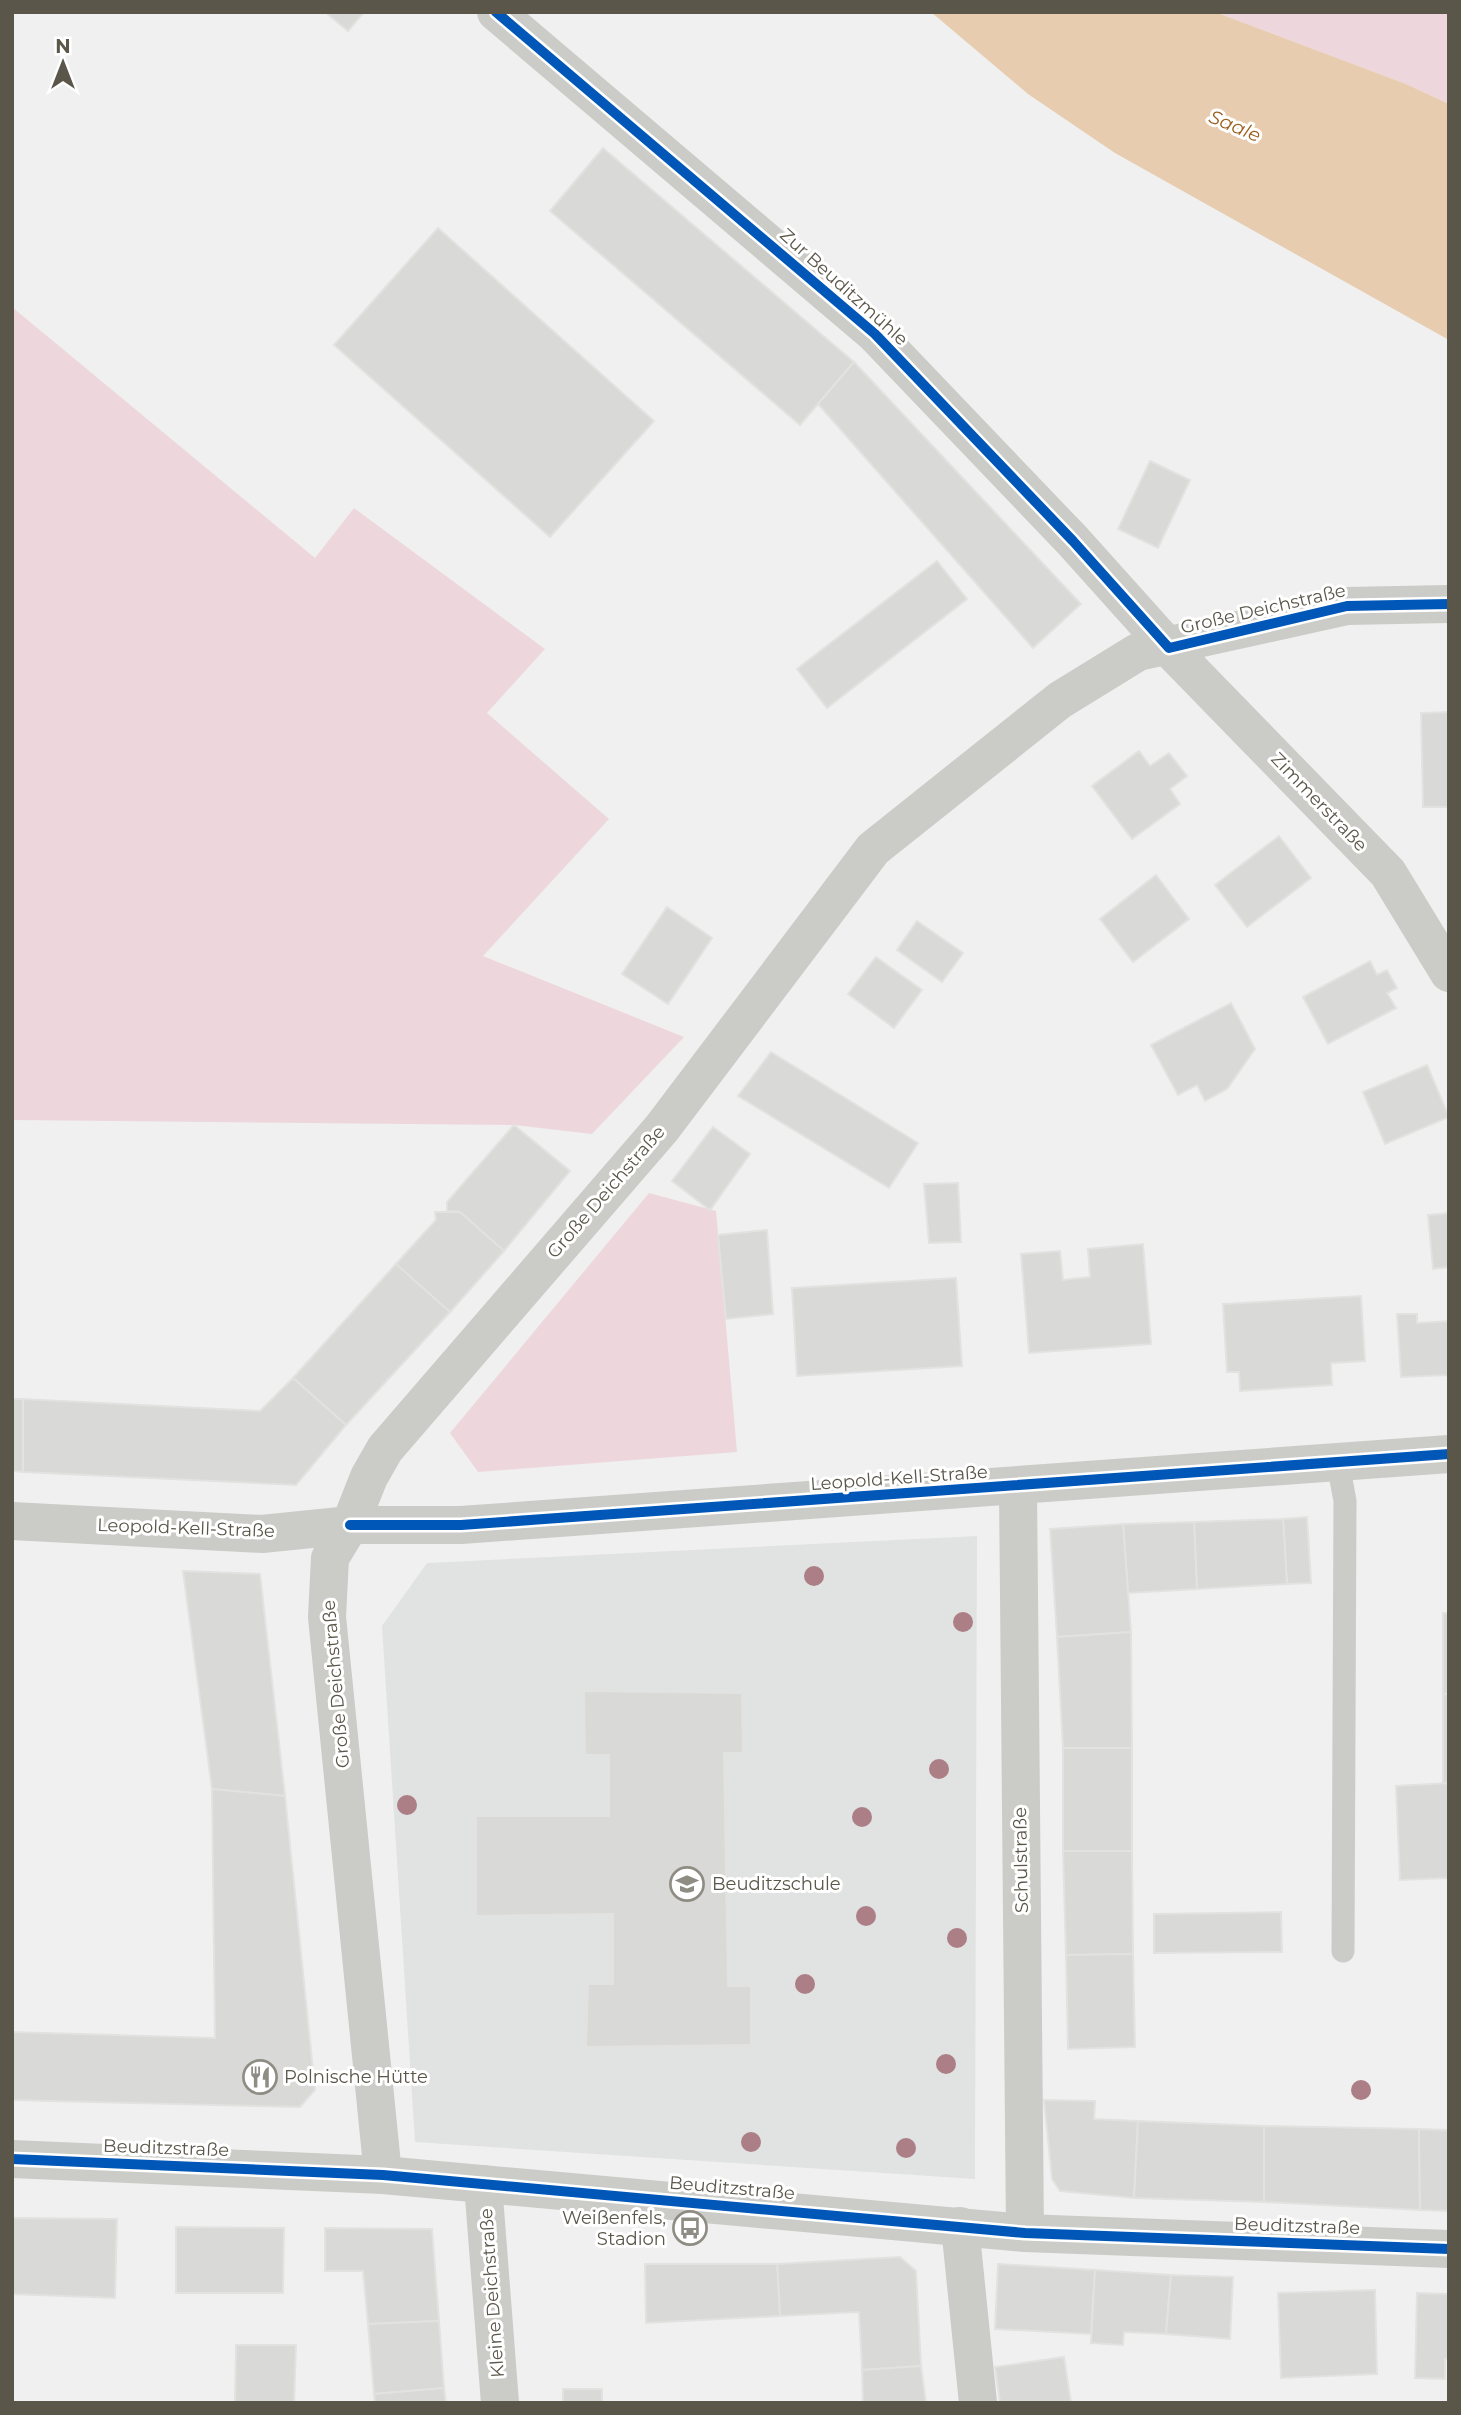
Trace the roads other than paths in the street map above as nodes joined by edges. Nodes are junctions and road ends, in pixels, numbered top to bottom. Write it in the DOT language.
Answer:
graph roads {
  1 [pos="496,12"];
  2 [pos="1449,604"];
  3 [pos="1169,648"];
  4 [pos="1449,973"];
  5 [pos="1449,1454"];
  6 [pos="1338,1463"];
  7 [pos="1018,1488"];
  8 [pos="12,1521"];
  9 [pos="350,1525"];
  10 [pos="1343,1951"];
  11 [pos="12,2159"];
  12 [pos="383,2175"];
  13 [pos="483,2183"];
  14 [pos="960,2226"];
  15 [pos="1025,2233"];
  16 [pos="1449,2249"];
  17 [pos="500,2403"];
  18 [pos="978,2403"];
  1 -- 3 [label="street, Zur Beuditzmühle"];
  2 -- 3 [label="street, Große Deichstraße"];
  3 -- 4 [label="street, Zimmerstraße"];
  3 -- 9 [label="street, Große Deichstraße"];
  5 -- 6 [label="street, Leopold-Kell-Straße"];
  6 -- 7 [label="street, Leopold-Kell-Straße"];
  6 -- 10 [label="lane"];
  7 -- 9 [label="street, Leopold-Kell-Straße"];
  7 -- 15 [label="street, Schulstraße"];
  8 -- 9 [label="street, Leopold-Kell-Straße"];
  9 -- 12 [label="street, Große Deichstraße"];
  11 -- 12 [label="street, Beuditzstraße"];
  12 -- 13 [label="street, Beuditzstraße"];
  13 -- 14 [label="street, Beuditzstraße"];
  13 -- 17 [label="street, Kleine Deichstraße"];
  14 -- 15 [label="street, Beuditzstraße"];
  14 -- 18 [label="street"];
  15 -- 16 [label="street, Beuditzstraße"];
}
